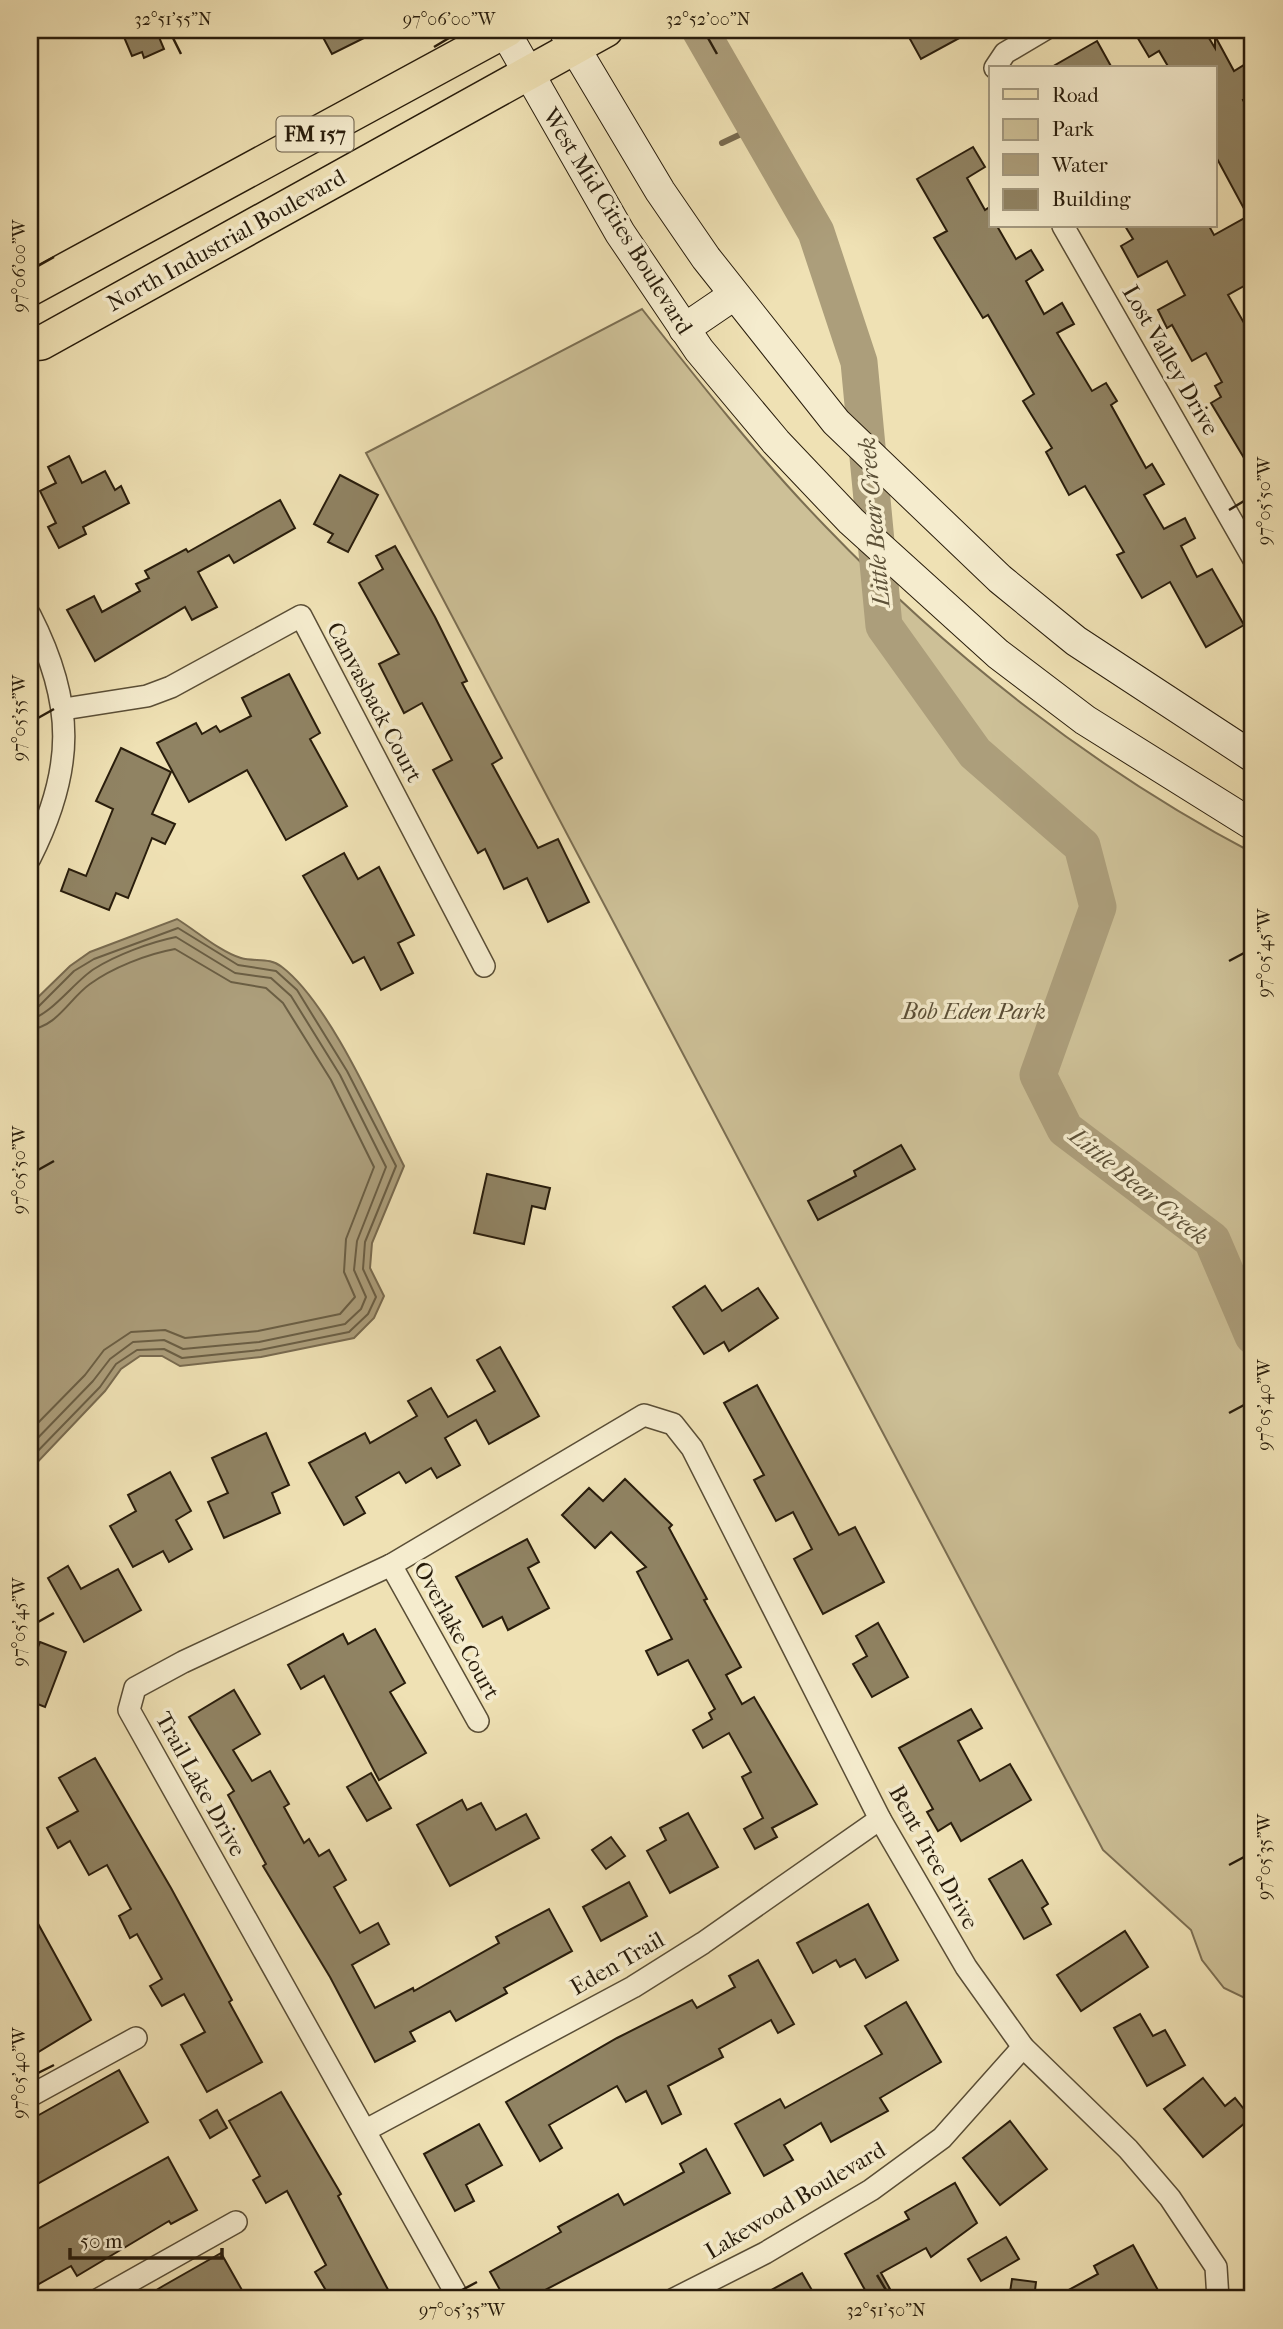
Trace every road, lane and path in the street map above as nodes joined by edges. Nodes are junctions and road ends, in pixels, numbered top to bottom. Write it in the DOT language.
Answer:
graph roads {
  1 [pos="505,30"];
  2 [pos="606,30"];
  3 [pos="1044,30"];
  4 [pos="569,39"];
  5 [pos="996,66"];
  6 [pos="528,73"];
  7 [pos="1064,228"];
  8 [pos="30,289"];
  9 [pos="734,295"];
  10 [pos="684,329"];
  11 [pos="30,344"];
  12 [pos="1253,558"];
  13 [pos="30,615"];
  14 [pos="64,709"];
  15 [pos="1253,757"];
  16 [pos="1253,825"];
  17 [pos="30,858"];
  18 [pos="484,966"];
  19 [pos="643,1415"];
  20 [pos="391,1565"];
  21 [pos="478,1721"];
  22 [pos="880,1819"];
  23 [pos="135,2038"];
  24 [pos="1023,2047"];
  25 [pos="30,2096"];
  26 [pos="366,2130"];
  27 [pos="236,2222"];
  28 [pos="99,2299"];
  29 [pos="459,2299"];
  30 [pos="674,2299"];
  31 [pos="1218,2299"];
  1 -- 6 [label="main road, West Mid Cities Boulevard"];
  1 -- 8 [label="main road, FM 157"];
  2 -- 4 [label="main road, North Industrial Boulevard / FM 157"];
  3 -- 5 [label="street"];
  4 -- 6 [label="main road, North Industrial Boulevard / FM 157"];
  4 -- 9 [label="main road"];
  6 -- 10 [label="main road, West Mid Cities Boulevard"];
  6 -- 11 [label="main road, North Industrial Boulevard / FM 157"];
  7 -- 12 [label="street, Lost Valley Drive"];
  9 -- 10 [label="main road"];
  9 -- 15 [label="main road"];
  10 -- 16 [label="main road, West Mid Cities Boulevard"];
  13 -- 14 [label="street"];
  14 -- 17 [label="street"];
  14 -- 18 [label="street, Canvasback Court"];
  19 -- 20 [label="street, Trail Lake Drive"];
  19 -- 22 [label="street, Bent Tree Drive"];
  20 -- 21 [label="street, Overlake Court"];
  20 -- 26 [label="street, Trail Lake Drive"];
  22 -- 24 [label="street, Bent Tree Drive"];
  22 -- 26 [label="street, Eden Trail"];
  23 -- 25 [label="street"];
  24 -- 30 [label="street, Lakewood Boulevard"];
  24 -- 31 [label="street, Bent Tree Drive"];
  26 -- 29 [label="street, Trail Lake Drive"];
  27 -- 28 [label="street"];
}
